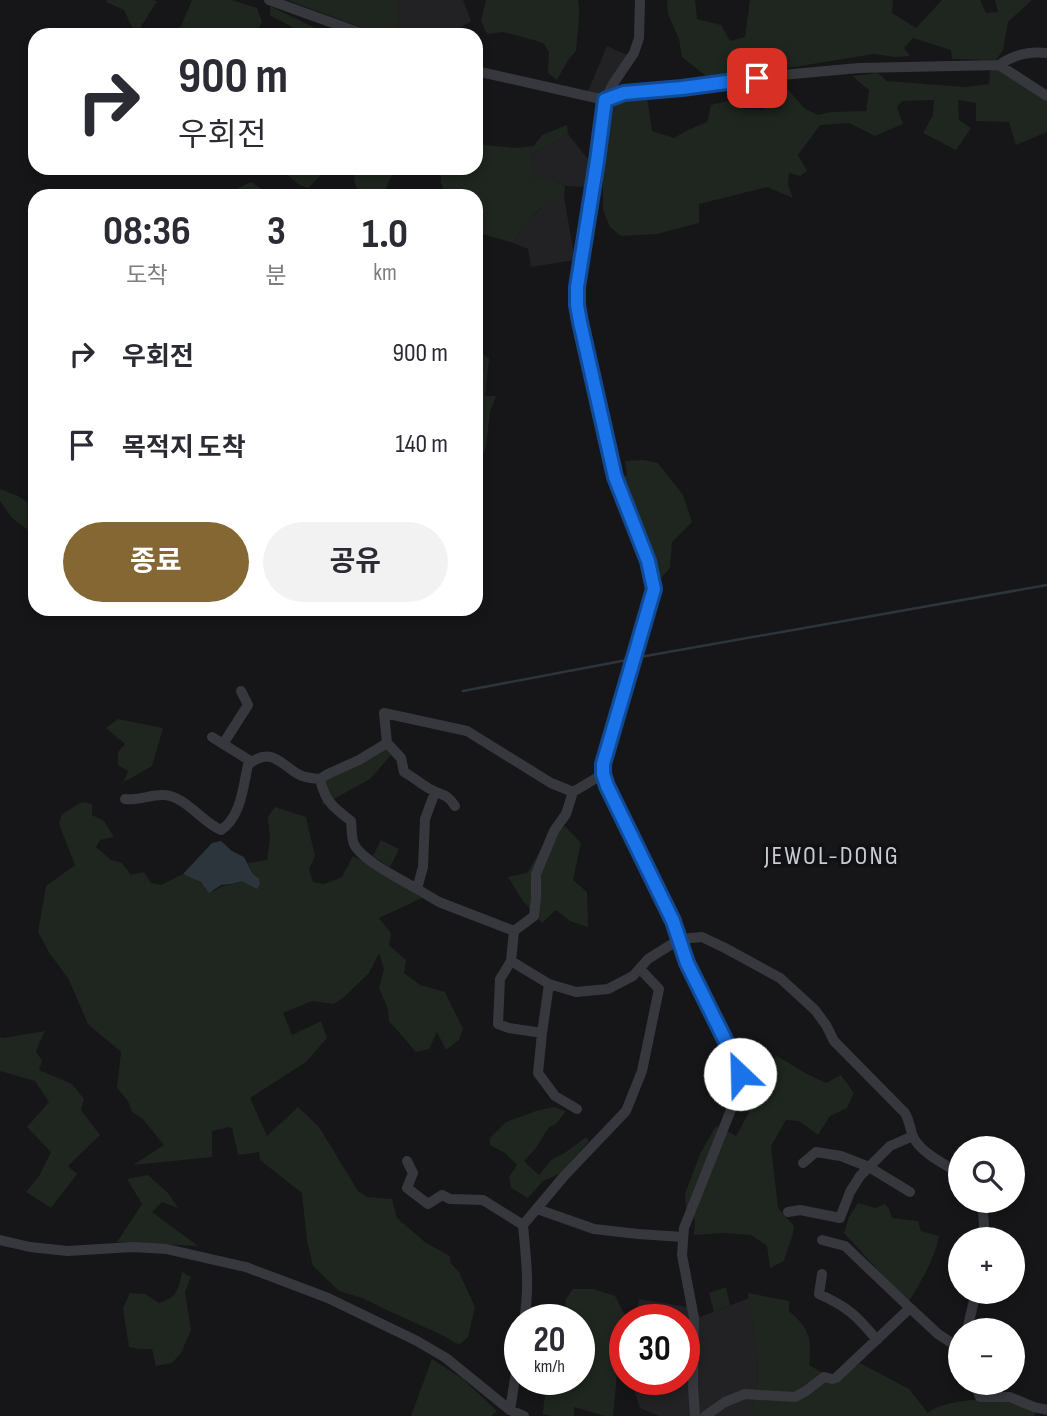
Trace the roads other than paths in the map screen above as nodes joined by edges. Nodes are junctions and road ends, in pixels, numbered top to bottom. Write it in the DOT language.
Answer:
graph roads {
  1 [pos="269,0"];
  2 [pos="640,0"];
  3 [pos="347,28"];
  4 [pos="1047,53"];
  5 [pos="999,65"];
  6 [pos="483,73"];
  7 [pos="1047,96"];
  8 [pos="605,100"];
  9 [pos="241,691"];
  10 [pos="212,737"];
  11 [pos="387,743"];
  12 [pos="223,744"];
  13 [pos="252,762"];
  14 [pos="603,774"];
  15 [pos="320,779"];
  16 [pos="435,792"];
  17 [pos="573,792"];
  18 [pos="125,799"];
  19 [pos="454,806"];
  20 [pos="417,889"];
  21 [pos="513,931"];
  22 [pos="680,939"];
  23 [pos="511,961"];
  24 [pos="640,969"];
  25 [pos="550,984"];
  26 [pos="542,1033"];
  27 [pos="577,1109"];
  28 [pos="913,1136"];
  29 [pos="407,1161"];
  30 [pos="803,1163"];
  31 [pos="948,1166"];
  32 [pos="869,1167"];
  33 [pos="910,1192"];
  34 [pos="537,1209"];
  35 [pos="788,1212"];
  36 [pos="523,1225"];
  37 [pos="682,1237"];
  38 [pos="0,1240"];
  39 [pos="822,1240"];
  40 [pos="822,1274"];
  41 [pos="527,1304"];
  42 [pos="910,1308"];
  43 [pos="877,1340"];
  44 [pos="948,1341"];
  45 [pos="511,1395"];
  46 [pos="979,1395"];
  47 [pos="509,1409"];
  48 [pos="1047,1409"];
  49 [pos="524,1416"];
  50 [pos="695,1416"];
  51 [pos="705,1416"];
  1 -- 3 [label="street"];
  2 -- 8 [label="street"];
  4 -- 5 [label="street"];
  5 -- 7 [label="street"];
  5 -- 8 [label="street"];
  6 -- 8 [label="street"];
  8 -- 14 [label="street"];
  9 -- 12 [label="street"];
  10 -- 12 [label="street"];
  11 -- 15 [label="street"];
  11 -- 16 [label="street"];
  11 -- 17 [label="street"];
  12 -- 13 [label="street"];
  13 -- 15 [label="street"];
  13 -- 18 [label="street"];
  14 -- 17 [label="street"];
  14 -- 22 [label="street"];
  15 -- 20 [label="street"];
  16 -- 19 [label="street"];
  16 -- 20 [label="street"];
  17 -- 21 [label="street"];
  20 -- 21 [label="street"];
  21 -- 23 [label="street"];
  22 -- 24 [label="street"];
  22 -- 28 [label="street"];
  22 -- 37 [label="street"];
  23 -- 25 [label="street"];
  23 -- 26 [label="street"];
  24 -- 25 [label="street"];
  24 -- 34 [label="street"];
  25 -- 26 [label="street"];
  26 -- 27 [label="street"];
  28 -- 31 [label="street"];
  28 -- 32 [label="street"];
  29 -- 36 [label="street"];
  30 -- 32 [label="street"];
  32 -- 33 [label="street"];
  32 -- 35 [label="street"];
  34 -- 36 [label="street"];
  34 -- 37 [label="street"];
  36 -- 41 [label="street"];
  37 -- 50 [label="street"];
  38 -- 47 [label="street"];
  39 -- 42 [label="street"];
  40 -- 43 [label="street"];
  42 -- 43 [label="street"];
  42 -- 44 [label="street"];
  43 -- 51 [label="street"];
  45 -- 47 [label="street"];
  46 -- 48 [label="street"];
  47 -- 49 [label="street"];
}
